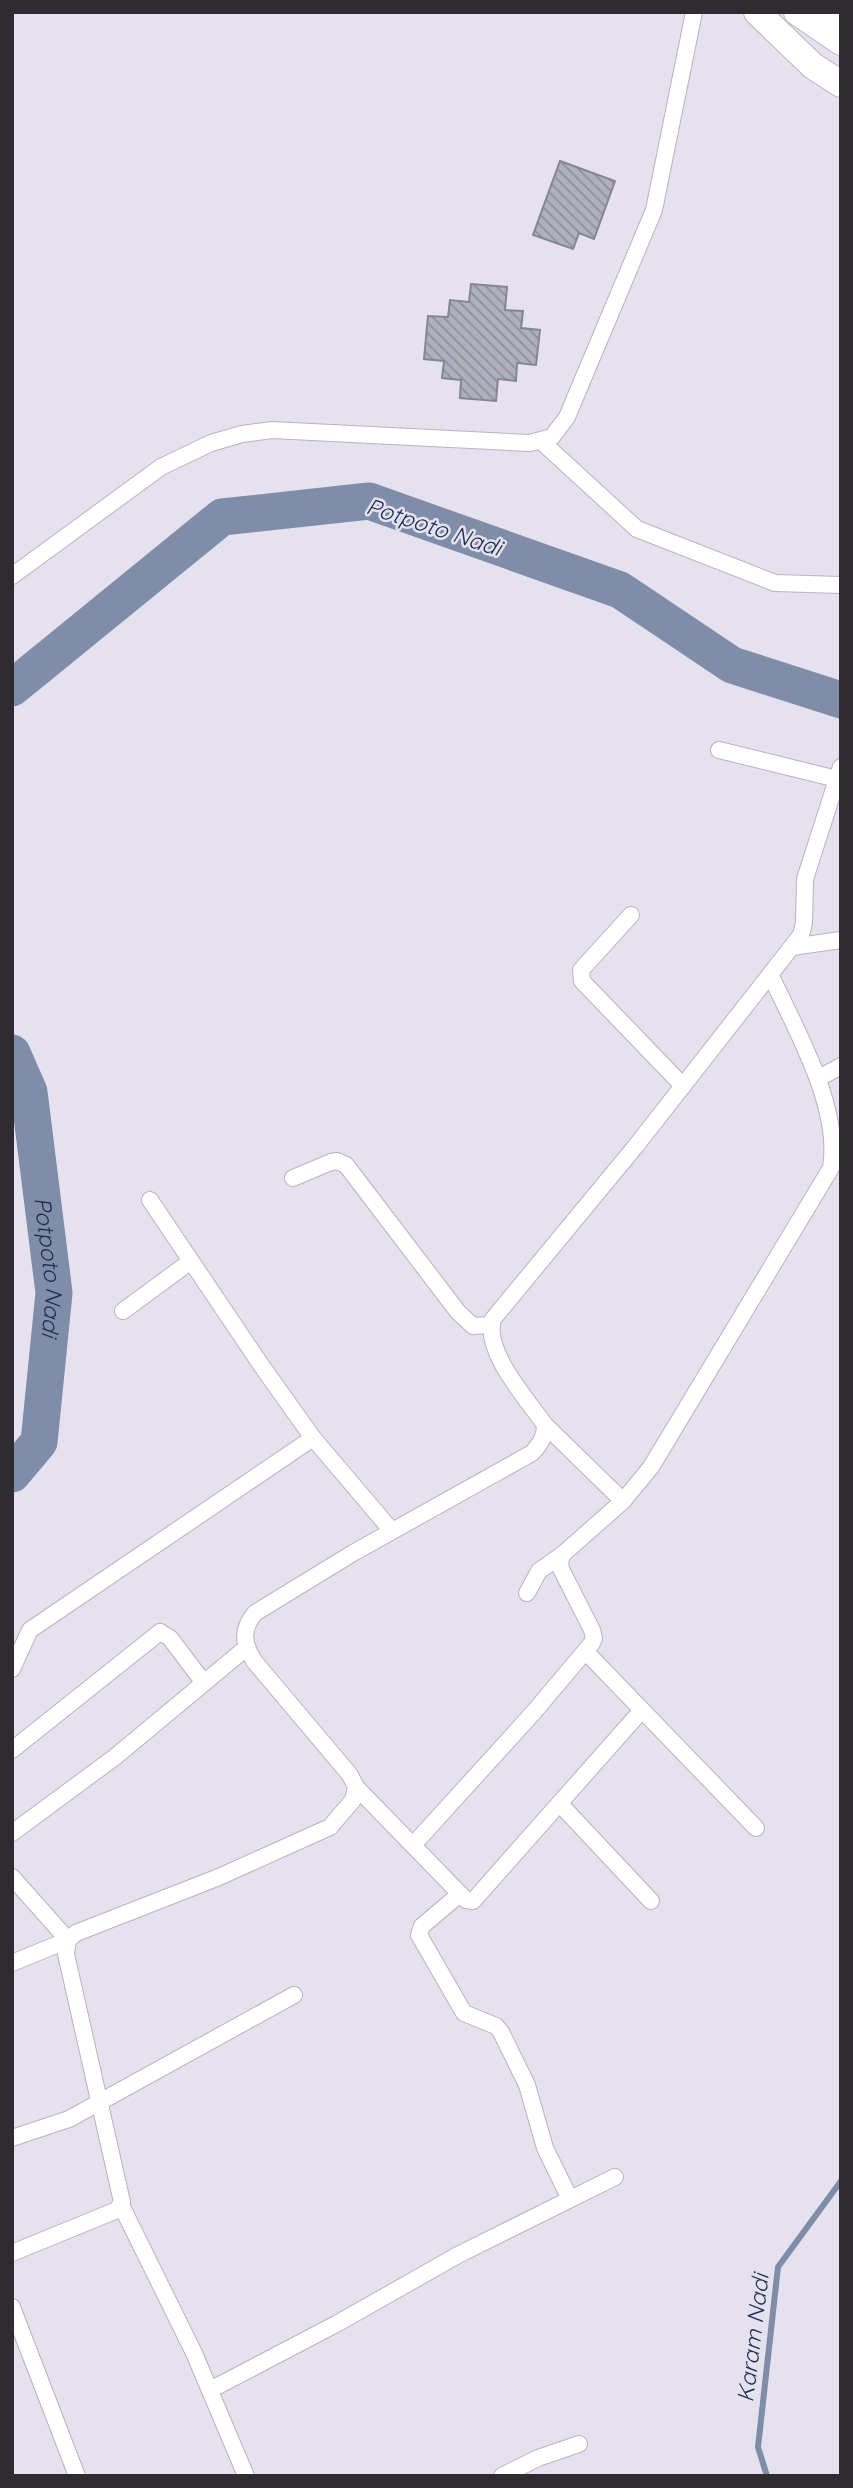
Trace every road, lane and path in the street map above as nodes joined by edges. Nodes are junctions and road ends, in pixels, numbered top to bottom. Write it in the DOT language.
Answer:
graph roads {
  1 [pos="694,12"];
  2 [pos="757,12"];
  3 [pos="797,12"];
  4 [pos="835,12"];
  5 [pos="841,15"];
  6 [pos="841,43"];
  7 [pos="841,84"];
  8 [pos="542,442"];
  9 [pos="12,576"];
  10 [pos="841,584"];
  11 [pos="719,750"];
  12 [pos="839,773"];
  13 [pos="631,915"];
  14 [pos="841,940"];
  15 [pos="792,947"];
  16 [pos="771,976"];
  17 [pos="841,1066"];
  18 [pos="818,1078"];
  19 [pos="683,1086"];
  20 [pos="293,1178"];
  21 [pos="150,1200"];
  22 [pos="191,1261"];
  23 [pos="123,1311"];
  24 [pos="491,1325"];
  25 [pos="545,1425"];
  26 [pos="313,1438"];
  27 [pos="623,1501"];
  28 [pos="392,1531"];
  29 [pos="563,1554"];
  30 [pos="527,1592"];
  31 [pos="246,1648"];
  32 [pos="586,1652"];
  33 [pos="12,1669"];
  34 [pos="204,1683"];
  35 [pos="642,1710"];
  36 [pos="12,1750"];
  37 [pos="356,1787"];
  38 [pos="560,1804"];
  39 [pos="756,1828"];
  40 [pos="12,1833"];
  41 [pos="414,1844"];
  42 [pos="12,1877"];
  43 [pos="460,1894"];
  44 [pos="651,1901"];
  45 [pos="68,1940"];
  46 [pos="12,1963"];
  47 [pos="294,1995"];
  48 [pos="100,2101"];
  49 [pos="12,2138"];
  50 [pos="615,2177"];
  51 [pos="570,2199"];
  52 [pos="121,2205"];
  53 [pos="12,2253"];
  54 [pos="12,2307"];
  55 [pos="210,2390"];
  56 [pos="579,2445"];
  57 [pos="77,2476"];
  58 [pos="247,2476"];
  59 [pos="502,2476"];
  1 -- 8 [label="street"];
  2 -- 7 [label="main road"];
  3 -- 6 [label="main road"];
  4 -- 5 [label="main road"];
  8 -- 9 [label="street"];
  8 -- 10 [label="street"];
  11 -- 12 [label="street"];
  12 -- 15 [label="street"];
  13 -- 19 [label="street"];
  14 -- 15 [label="street"];
  15 -- 16 [label="street"];
  16 -- 18 [label="street"];
  16 -- 19 [label="street"];
  17 -- 18 [label="street"];
  18 -- 27 [label="street"];
  19 -- 24 [label="street"];
  20 -- 24 [label="street"];
  21 -- 22 [label="street"];
  22 -- 23 [label="street"];
  22 -- 26 [label="street"];
  24 -- 25 [label="street"];
  25 -- 27 [label="street"];
  25 -- 28 [label="street"];
  26 -- 28 [label="street"];
  26 -- 33 [label="street"];
  27 -- 29 [label="street"];
  28 -- 31 [label="street"];
  29 -- 30 [label="street"];
  29 -- 32 [label="street"];
  31 -- 34 [label="street"];
  31 -- 37 [label="street"];
  32 -- 35 [label="street"];
  32 -- 41 [label="street"];
  34 -- 36 [label="street"];
  34 -- 40 [label="street"];
  35 -- 38 [label="street"];
  35 -- 39 [label="street"];
  37 -- 41 [label="street"];
  37 -- 45 [label="street"];
  38 -- 43 [label="street"];
  38 -- 44 [label="street"];
  41 -- 43 [label="street"];
  42 -- 45 [label="street"];
  43 -- 51 [label="street"];
  45 -- 46 [label="street"];
  45 -- 48 [label="street"];
  47 -- 48 [label="street"];
  48 -- 49 [label="street"];
  48 -- 52 [label="street"];
  50 -- 51 [label="street"];
  51 -- 55 [label="street"];
  52 -- 53 [label="street"];
  52 -- 55 [label="street"];
  54 -- 57 [label="street"];
  55 -- 58 [label="street"];
  56 -- 59 [label="street"];
}
